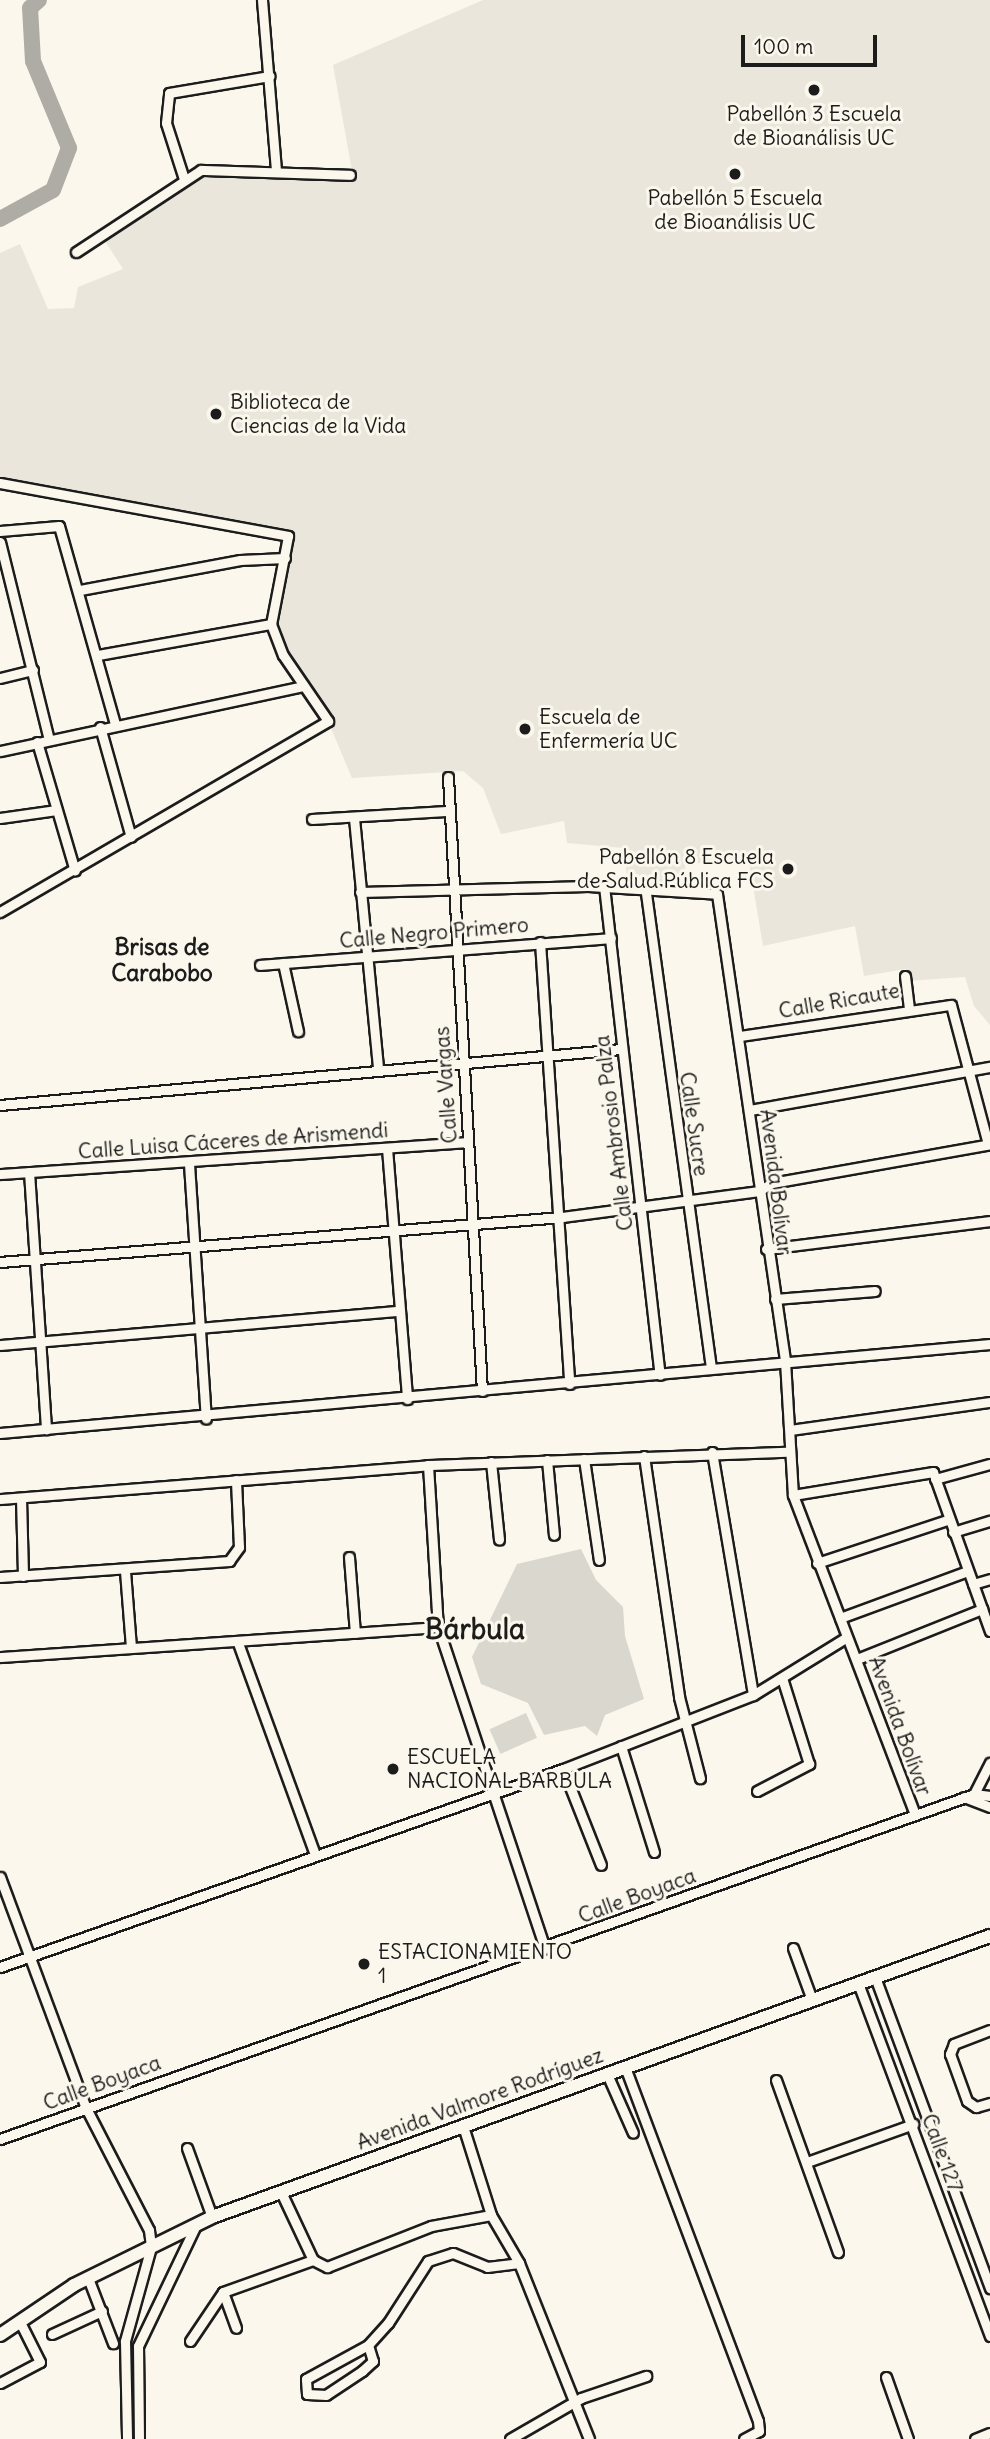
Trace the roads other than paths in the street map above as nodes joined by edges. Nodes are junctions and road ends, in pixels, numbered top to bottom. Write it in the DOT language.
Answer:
graph roads {
  1 [pos="262,0"];
  2 [pos="270,76"];
  3 [pos="276,171"];
  4 [pos="350,175"];
  5 [pos="184,179"];
  6 [pos="76,252"];
  7 [pos="0,483"];
  8 [pos="0,531"];
  9 [pos="0,542"];
  10 [pos="285,558"];
  11 [pos="80,590"];
  12 [pos="271,624"];
  13 [pos="98,655"];
  14 [pos="33,670"];
  15 [pos="0,678"];
  16 [pos="303,686"];
  17 [pos="115,724"];
  18 [pos="100,727"];
  19 [pos="48,740"];
  20 [pos="37,742"];
  21 [pos="0,751"];
  22 [pos="448,777"];
  23 [pos="56,810"];
  24 [pos="446,811"];
  25 [pos="0,818"];
  26 [pos="354,818"];
  27 [pos="312,819"];
  28 [pos="131,837"];
  29 [pos="75,871"];
  30 [pos="604,886"];
  31 [pos="645,886"];
  32 [pos="452,890"];
  33 [pos="360,892"];
  34 [pos="0,912"];
  35 [pos="611,938"];
  36 [pos="540,942"];
  37 [pos="453,950"];
  38 [pos="369,956"];
  39 [pos="283,963"];
  40 [pos="260,965"];
  41 [pos="905,976"];
  42 [pos="909,1007"];
  43 [pos="298,1031"];
  44 [pos="740,1036"];
  45 [pos="621,1049"];
  46 [pos="548,1055"];
  47 [pos="462,1062"];
  48 [pos="990,1067"];
  49 [pos="378,1069"];
  50 [pos="969,1071"];
  51 [pos="0,1105"];
  52 [pos="750,1110"];
  53 [pos="468,1142"];
  54 [pos="989,1144"];
  55 [pos="387,1148"];
  56 [pos="189,1164"];
  57 [pos="29,1172"];
  58 [pos="0,1174"];
  59 [pos="759,1191"];
  60 [pos="687,1201"];
  61 [pos="640,1206"];
  62 [pos="562,1217"];
  63 [pos="990,1221"];
  64 [pos="472,1224"];
  65 [pos="393,1228"];
  66 [pos="766,1249"];
  67 [pos="194,1251"];
  68 [pos="36,1260"];
  69 [pos="0,1262"];
  70 [pos="875,1291"];
  71 [pos="775,1299"];
  72 [pos="398,1311"];
  73 [pos="202,1330"];
  74 [pos="41,1342"];
  75 [pos="990,1344"];
  76 [pos="0,1345"];
  77 [pos="785,1361"];
  78 [pos="710,1366"];
  79 [pos="660,1375"];
  80 [pos="569,1384"];
  81 [pos="482,1391"];
  82 [pos="407,1399"];
  83 [pos="990,1402"];
  84 [pos="206,1418"];
  85 [pos="46,1429"];
  86 [pos="790,1430"];
  87 [pos="0,1433"];
  88 [pos="789,1451"];
  89 [pos="712,1452"];
  90 [pos="645,1457"];
  91 [pos="584,1459"];
  92 [pos="547,1460"];
  93 [pos="491,1462"];
  94 [pos="990,1464"];
  95 [pos="428,1465"];
  96 [pos="935,1479"];
  97 [pos="236,1480"];
  98 [pos="793,1495"];
  99 [pos="21,1498"];
  100 [pos="0,1499"];
  101 [pos="947,1520"];
  102 [pos="990,1521"];
  103 [pos="953,1532"];
  104 [pos="554,1535"];
  105 [pos="499,1539"];
  106 [pos="349,1557"];
  107 [pos="599,1560"];
  108 [pos="817,1563"];
  109 [pos="125,1570"];
  110 [pos="968,1571"];
  111 [pos="23,1576"];
  112 [pos="0,1577"];
  113 [pos="990,1579"];
  114 [pos="973,1584"];
  115 [pos="982,1609"];
  116 [pos="839,1618"];
  117 [pos="438,1627"];
  118 [pos="990,1631"];
  119 [pos="355,1633"];
  120 [pos="848,1637"];
  121 [pos="239,1643"];
  122 [pos="131,1647"];
  123 [pos="0,1657"];
  124 [pos="857,1659"];
  125 [pos="782,1678"];
  126 [pos="752,1695"];
  127 [pos="683,1721"];
  128 [pos="621,1746"];
  129 [pos="990,1763"];
  130 [pos="564,1769"];
  131 [pos="699,1778"];
  132 [pos="757,1791"];
  133 [pos="491,1792"];
  134 [pos="974,1794"];
  135 [pos="990,1796"];
  136 [pos="964,1797"];
  137 [pos="990,1807"];
  138 [pos="914,1812"];
  139 [pos="654,1852"];
  140 [pos="316,1855"];
  141 [pos="601,1865"];
  142 [pos="0,1877"];
  143 [pos="990,1936"];
  144 [pos="793,1948"];
  145 [pos="545,1949"];
  146 [pos="28,1957"];
  147 [pos="0,1967"];
  148 [pos="875,1977"];
  149 [pos="858,1983"];
  150 [pos="812,2000"];
  151 [pos="990,2030"];
  152 [pos="625,2067"];
  153 [pos="607,2074"];
  154 [pos="776,2080"];
  155 [pos="990,2103"];
  156 [pos="86,2108"];
  157 [pos="913,2124"];
  158 [pos="463,2126"];
  159 [pos="633,2133"];
  160 [pos="0,2139"];
  161 [pos="187,2148"];
  162 [pos="807,2162"];
  163 [pos="281,2192"];
  164 [pos="491,2215"];
  165 [pos="212,2217"];
  166 [pos="196,2225"];
  167 [pos="151,2247"];
  168 [pos="838,2252"];
  169 [pos="313,2260"];
  170 [pos="519,2263"];
  171 [pos="89,2278"];
  172 [pos="990,2288"];
  173 [pos="223,2292"];
  174 [pos="102,2311"];
  175 [pos="20,2322"];
  176 [pos="236,2328"];
  177 [pos="989,2330"];
  178 [pos="51,2334"];
  179 [pos="0,2335"];
  180 [pos="190,2341"];
  181 [pos="113,2343"];
  182 [pos="368,2345"];
  183 [pos="646,2376"];
  184 [pos="886,2377"];
  185 [pos="0,2383"];
  186 [pos="574,2402"];
  187 [pos="990,2433"];
  188 [pos="127,2439"];
  189 [pos="139,2439"];
  190 [pos="510,2439"];
  191 [pos="589,2439"];
  192 [pos="744,2439"];
  193 [pos="908,2439"];
  194 [pos="975,2439"];
  1 -- 2 [label="street"];
  2 -- 3 [label="street"];
  2 -- 5 [label="street"];
  3 -- 4 [label="street"];
  3 -- 5 [label="street"];
  5 -- 6 [label="street"];
  7 -- 10 [label="street"];
  8 -- 11 [label="street"];
  9 -- 14 [label="street"];
  10 -- 11 [label="street"];
  10 -- 12 [label="street"];
  11 -- 13 [label="street"];
  12 -- 13 [label="street"];
  12 -- 16 [label="street"];
  13 -- 17 [label="street"];
  14 -- 15 [label="street"];
  14 -- 19 [label="street"];
  16 -- 17 [label="street"];
  16 -- 28 [label="street"];
  17 -- 18 [label="street"];
  18 -- 19 [label="street"];
  18 -- 28 [label="street"];
  19 -- 20 [label="street"];
  20 -- 21 [label="street"];
  20 -- 23 [label="street"];
  22 -- 24 [label="street, Calle Vargas"];
  23 -- 25 [label="street"];
  23 -- 29 [label="street"];
  24 -- 26 [label="street"];
  24 -- 32 [label="street, Calle Vargas"];
  26 -- 27 [label="street"];
  26 -- 33 [label="street"];
  28 -- 29 [label="street"];
  29 -- 34 [label="street"];
  30 -- 31 [label="street, Avenida Bolívar"];
  30 -- 32 [label="street, Avenida Bolívar"];
  30 -- 35 [label="street, Calle Ambrosio Palza"];
  31 -- 44 [label="street, Avenida Bolívar"];
  31 -- 60 [label="street, Calle Sucre"];
  32 -- 33 [label="street, Avenida Bolívar"];
  32 -- 37 [label="street, Calle Vargas"];
  33 -- 38 [label="street"];
  35 -- 36 [label="street, Calle Negro Primero"];
  35 -- 45 [label="street, Calle Ambrosio Palza"];
  36 -- 37 [label="street, Calle Negro Primero"];
  36 -- 46 [label="street"];
  37 -- 38 [label="street, Calle Negro Primero"];
  37 -- 47 [label="street, Calle Vargas"];
  38 -- 39 [label="street, Calle Negro Primero"];
  38 -- 49 [label="street"];
  39 -- 40 [label="street, Calle Negro Primero"];
  39 -- 43 [label="street"];
  41 -- 42 [label="street"];
  42 -- 44 [label="street, Calle Ricaute"];
  42 -- 50 [label="street, Calle Ricaute"];
  44 -- 52 [label="street, Avenida Bolívar"];
  45 -- 46 [label="street"];
  45 -- 61 [label="street, Calle Ambrosio Palza"];
  46 -- 47 [label="street"];
  46 -- 62 [label="street"];
  47 -- 49 [label="street"];
  47 -- 53 [label="street, Calle Vargas"];
  48 -- 50 [label="street"];
  49 -- 51 [label="street"];
  50 -- 52 [label="street"];
  50 -- 54 [label="street"];
  52 -- 59 [label="street, Avenida Bolívar"];
  53 -- 55 [label="street, Calle Luisa Cáceres de Arismendi"];
  53 -- 64 [label="street, Calle Vargas"];
  54 -- 59 [label="street"];
  55 -- 56 [label="street, Calle Luisa Cáceres de Arismendi"];
  55 -- 65 [label="street"];
  56 -- 57 [label="street, Calle Luisa Cáceres de Arismendi"];
  56 -- 67 [label="street"];
  57 -- 58 [label="street, Calle Luisa Cáceres de Arismendi"];
  57 -- 68 [label="street"];
  59 -- 60 [label="street"];
  59 -- 66 [label="street, Avenida Bolívar"];
  60 -- 61 [label="street"];
  60 -- 78 [label="street, Calle Sucre"];
  61 -- 62 [label="street"];
  61 -- 79 [label="street, Calle Ambrosio Palza"];
  62 -- 64 [label="street"];
  62 -- 80 [label="street"];
  63 -- 66 [label="street"];
  64 -- 65 [label="street"];
  64 -- 81 [label="street, Calle Vargas"];
  65 -- 67 [label="street"];
  65 -- 72 [label="street"];
  66 -- 71 [label="street, Avenida Bolívar"];
  67 -- 68 [label="street"];
  67 -- 73 [label="street"];
  68 -- 69 [label="street"];
  68 -- 74 [label="street"];
  70 -- 71 [label="street"];
  71 -- 77 [label="street, Avenida Bolívar"];
  72 -- 73 [label="street"];
  72 -- 82 [label="street"];
  73 -- 74 [label="street"];
  73 -- 84 [label="street"];
  74 -- 76 [label="street"];
  74 -- 85 [label="street"];
  75 -- 77 [label="street"];
  77 -- 78 [label="street"];
  77 -- 86 [label="street, Avenida Bolívar"];
  78 -- 79 [label="street"];
  79 -- 80 [label="street"];
  80 -- 81 [label="street"];
  81 -- 82 [label="street"];
  82 -- 84 [label="street"];
  83 -- 86 [label="street"];
  84 -- 85 [label="street"];
  85 -- 87 [label="street"];
  86 -- 88 [label="street, Avenida Bolívar"];
  88 -- 89 [label="street"];
  88 -- 98 [label="street, Avenida Bolívar"];
  89 -- 90 [label="street"];
  89 -- 126 [label="street"];
  90 -- 91 [label="street"];
  90 -- 127 [label="street"];
  91 -- 92 [label="street"];
  91 -- 107 [label="street"];
  92 -- 93 [label="street"];
  92 -- 104 [label="street"];
  93 -- 95 [label="street"];
  93 -- 105 [label="street"];
  94 -- 96 [label="street"];
  95 -- 97 [label="street"];
  95 -- 117 [label="street"];
  96 -- 98 [label="street"];
  96 -- 101 [label="street"];
  97 -- 99 [label="street"];
  97 -- 109 [label="street"];
  98 -- 108 [label="street, Avenida Bolívar"];
  99 -- 100 [label="street"];
  99 -- 111 [label="street"];
  101 -- 103 [label="street"];
  101 -- 108 [label="street"];
  102 -- 103 [label="street"];
  103 -- 110 [label="street"];
  106 -- 119 [label="street"];
  108 -- 116 [label="street, Avenida Bolívar"];
  109 -- 111 [label="street"];
  109 -- 122 [label="street"];
  110 -- 114 [label="street"];
  110 -- 116 [label="street"];
  111 -- 112 [label="street"];
  113 -- 114 [label="street"];
  114 -- 115 [label="street"];
  115 -- 118 [label="street"];
  115 -- 124 [label="street"];
  116 -- 120 [label="street, Avenida Bolívar"];
  117 -- 119 [label="street"];
  117 -- 133 [label="street"];
  119 -- 121 [label="street"];
  120 -- 124 [label="street, Avenida Bolívar"];
  120 -- 125 [label="street"];
  121 -- 122 [label="street"];
  121 -- 140 [label="street"];
  122 -- 123 [label="street"];
  124 -- 138 [label="street, Avenida Bolívar"];
  125 -- 126 [label="street"];
  125 -- 132 [label="street"];
  126 -- 127 [label="street"];
  127 -- 128 [label="street"];
  127 -- 131 [label="street"];
  128 -- 130 [label="street"];
  128 -- 139 [label="street"];
  129 -- 134 [label="street"];
  130 -- 133 [label="street"];
  130 -- 141 [label="street"];
  133 -- 140 [label="street"];
  133 -- 145 [label="street"];
  134 -- 135 [label="street"];
  134 -- 136 [label="street, Calle Boyaca"];
  136 -- 137 [label="street"];
  136 -- 138 [label="street, Calle Boyaca"];
  138 -- 145 [label="street, Calle Boyaca"];
  140 -- 146 [label="street"];
  142 -- 146 [label="street"];
  143 -- 148 [label="street, Avenida Valmore Rodríguez"];
  144 -- 150 [label="street"];
  145 -- 156 [label="street, Calle Boyaca"];
  146 -- 147 [label="street"];
  146 -- 156 [label="street"];
  148 -- 149 [label="street, Avenida Valmore Rodríguez"];
  148 -- 172 [label="street, Calle 127"];
  149 -- 150 [label="street, Avenida Valmore Rodríguez"];
  149 -- 157 [label="street, Calle 127"];
  150 -- 152 [label="street, Avenida Valmore Rodríguez"];
  151 -- 155 [label="street"];
  152 -- 153 [label="street, Avenida Valmore Rodríguez"];
  152 -- 192 [label="street"];
  153 -- 158 [label="street, Avenida Valmore Rodríguez"];
  153 -- 159 [label="street"];
  154 -- 162 [label="street"];
  156 -- 160 [label="street, Calle Boyaca"];
  156 -- 167 [label="street"];
  157 -- 162 [label="street"];
  157 -- 177 [label="street, Calle 127"];
  158 -- 163 [label="street, Avenida Valmore Rodríguez"];
  158 -- 164 [label="street"];
  161 -- 165 [label="street"];
  162 -- 168 [label="street"];
  163 -- 165 [label="street, Avenida Valmore Rodríguez"];
  163 -- 169 [label="street"];
  164 -- 169 [label="street"];
  164 -- 170 [label="street"];
  165 -- 166 [label="street, Avenida Valmore Rodríguez"];
  166 -- 167 [label="street, Avenida Valmore Rodríguez"];
  166 -- 189 [label="street"];
  167 -- 171 [label="street, Avenida Valmore Rodríguez"];
  167 -- 188 [label="street"];
  169 -- 173 [label="street"];
  170 -- 182 [label="street"];
  170 -- 186 [label="street"];
  171 -- 174 [label="street"];
  171 -- 175 [label="street, Avenida Valmore Rodríguez"];
  173 -- 176 [label="street"];
  173 -- 180 [label="street"];
  174 -- 178 [label="street"];
  174 -- 181 [label="street"];
  175 -- 179 [label="street, Avenida Valmore Rodríguez"];
  175 -- 185 [label="street"];
  182 -- 182 [label="street"];
  183 -- 186 [label="street"];
  184 -- 193 [label="street"];
  186 -- 190 [label="street"];
  186 -- 191 [label="street"];
  187 -- 194 [label="street"];
}
